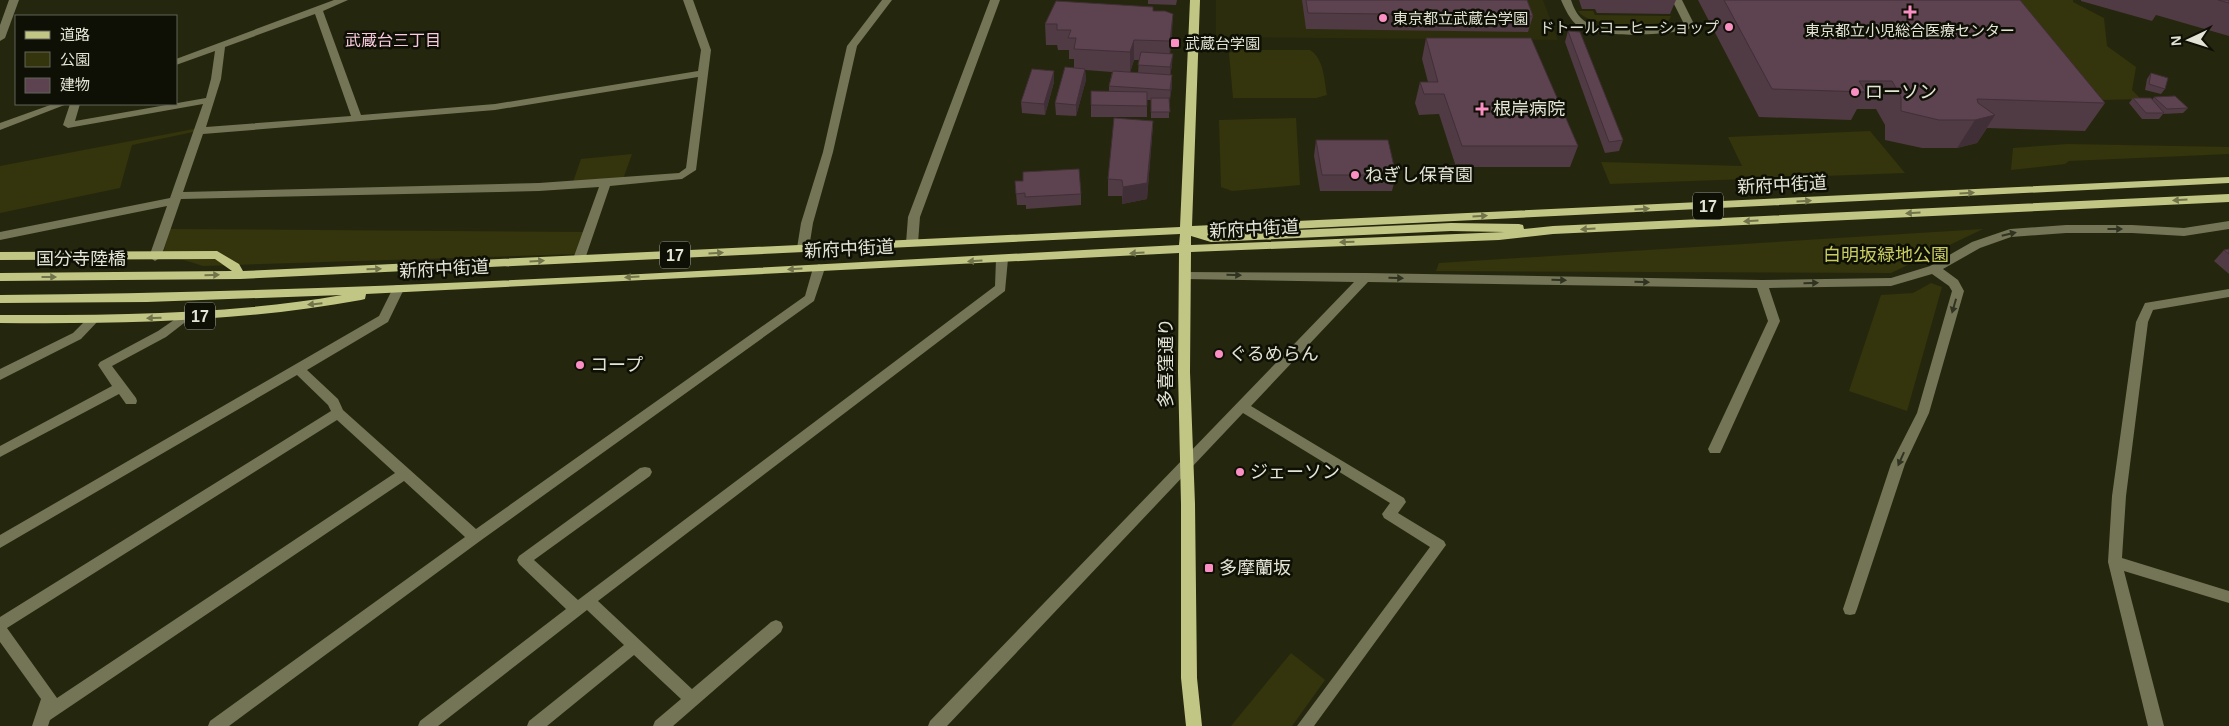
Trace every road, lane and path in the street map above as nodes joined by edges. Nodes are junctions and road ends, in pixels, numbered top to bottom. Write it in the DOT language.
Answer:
graph roads {
  1 [pos="14,0"];
  2 [pos="343,0"];
  3 [pos="688,0"];
  4 [pos="887,0"];
  5 [pos="995,0"];
  6 [pos="1195,0"];
  7 [pos="1566,0"];
  8 [pos="1677,0"];
  9 [pos="318,9"];
  10 [pos="15,31"];
  11 [pos="1,36"];
  12 [pos="220,46"];
  13 [pos="178,61"];
  14 [pos="704,73"];
  15 [pos="210,100"];
  16 [pos="59,105"];
  17 [pos="75,105"];
  18 [pos="357,117"];
  19 [pos="0,127"];
  20 [pos="200,131"];
  21 [pos="2229,180"];
  22 [pos="606,183"];
  23 [pos="176,198"];
  24 [pos="2229,198"];
  25 [pos="2229,225"];
  26 [pos="1186,230"];
  27 [pos="1553,230"];
  28 [pos="0,236"];
  29 [pos="912,243"];
  30 [pos="802,248"];
  31 [pos="1186,250"];
  32 [pos="0,256"];
  33 [pos="155,256"];
  34 [pos="579,259"];
  35 [pos="1002,260"];
  36 [pos="819,268"];
  37 [pos="1934,269"];
  38 [pos="240,275"];
  39 [pos="1185,275"];
  40 [pos="163,276"];
  41 [pos="0,277"];
  42 [pos="1366,277"];
  43 [pos="1762,284"];
  44 [pos="398,289"];
  45 [pos="2229,293"];
  46 [pos="0,299"];
  47 [pos="184,317"];
  48 [pos="0,319"];
  49 [pos="93,320"];
  50 [pos="298,369"];
  51 [pos="0,375"];
  52 [pos="119,388"];
  53 [pos="131,401"];
  54 [pos="1243,407"];
  55 [pos="338,413"];
  56 [pos="1715,449"];
  57 [pos="0,452"];
  58 [pos="1186,465"];
  59 [pos="645,472"];
  60 [pos="405,473"];
  61 [pos="475,537"];
  62 [pos="0,542"];
  63 [pos="2115,562"];
  64 [pos="2229,597"];
  65 [pos="582,605"];
  66 [pos="1850,609"];
  67 [pos="0,625"];
  68 [pos="776,627"];
  69 [pos="0,630"];
  70 [pos="635,646"];
  71 [pos="692,699"];
  72 [pos="42,720"];
  73 [pos="216,726"];
  74 [pos="426,726"];
  75 [pos="535,726"];
  76 [pos="661,726"];
  77 [pos="936,726"];
  78 [pos="1194,726"];
  79 [pos="1305,726"];
  80 [pos="2156,726"];
  1 -- 11 [label="street"];
  2 -- 9 [label="street"];
  3 -- 14 [label="street"];
  4 -- 30 [label="street"];
  5 -- 29 [label="street"];
  6 -- 26 [label="main road, 多喜窪通り"];
  7 -- 8 [label="street"];
  9 -- 12 [label="street"];
  9 -- 18 [label="street"];
  10 -- 11 [label="street"];
  12 -- 13 [label="street"];
  12 -- 15 [label="street"];
  14 -- 18 [label="street"];
  14 -- 22 [label="street"];
  15 -- 17 [label="street"];
  15 -- 20 [label="street"];
  16 -- 19 [label="street"];
  18 -- 20 [label="street"];
  20 -- 23 [label="street"];
  26 -- 21 [label="main road, 新府中街道 / 17, one-way"];
  22 -- 23 [label="street"];
  22 -- 34 [label="street"];
  23 -- 28 [label="street"];
  23 -- 33 [label="street"];
  24 -- 27 [label="main road, 新府中街道 / 17, one-way"];
  37 -- 25 [label="street, one-way"];
  26 -- 27 [label="main road, 新府中街道 / 17"];
  26 -- 29 [label="main road, 新府中街道 / 17"];
  26 -- 31 [label="main road, 多喜窪通り"];
  27 -- 31 [label="main road, 新府中街道 / 17, one-way"];
  29 -- 30 [label="main road, 新府中街道 / 17"];
  34 -- 30 [label="main road, 新府中街道 / 17, one-way"];
  31 -- 35 [label="main road, 新府中街道 / 17, one-way"];
  31 -- 39 [label="main road, 多喜窪通り"];
  32 -- 33 [label="main road"];
  33 -- 38 [label="main road"];
  38 -- 34 [label="main road, 新府中街道 / 17, one-way"];
  35 -- 36 [label="main road, 新府中街道 / 17, one-way"];
  35 -- 65 [label="street"];
  36 -- 44 [label="main road, 新府中街道 / 17, one-way"];
  36 -- 61 [label="street"];
  43 -- 37 [label="street, one-way"];
  37 -- 66 [label="street, one-way"];
  40 -- 38 [label="main road, 新府中街道 / 17, one-way"];
  39 -- 42 [label="street, one-way"];
  39 -- 58 [label="main road, 多喜窪通り"];
  41 -- 40 [label="main road, 国分寺陸橋 / 17, one-way"];
  42 -- 43 [label="street, one-way"];
  42 -- 54 [label="street"];
  43 -- 56 [label="street"];
  44 -- 46 [label="main road, 新府中街道 / 17"];
  44 -- 47 [label="main road, 17, one-way"];
  44 -- 50 [label="street"];
  45 -- 63 [label="street"];
  47 -- 49 [label="main road, 17, one-way"];
  47 -- 52 [label="street"];
  48 -- 49 [label="main road, 17"];
  49 -- 51 [label="street"];
  50 -- 55 [label="street"];
  50 -- 62 [label="street"];
  52 -- 53 [label="street"];
  52 -- 57 [label="street"];
  54 -- 58 [label="street"];
  54 -- 79 [label="street"];
  55 -- 60 [label="street"];
  55 -- 67 [label="street"];
  58 -- 77 [label="street"];
  58 -- 78 [label="main road, 多喜窪通り"];
  59 -- 65 [label="street"];
  60 -- 61 [label="street"];
  60 -- 72 [label="street"];
  61 -- 73 [label="street"];
  63 -- 64 [label="street"];
  63 -- 80 [label="street"];
  65 -- 70 [label="street"];
  65 -- 74 [label="street"];
  68 -- 71 [label="street"];
  69 -- 72 [label="street"];
  70 -- 71 [label="street"];
  70 -- 75 [label="street"];
  71 -- 76 [label="street"];
}
